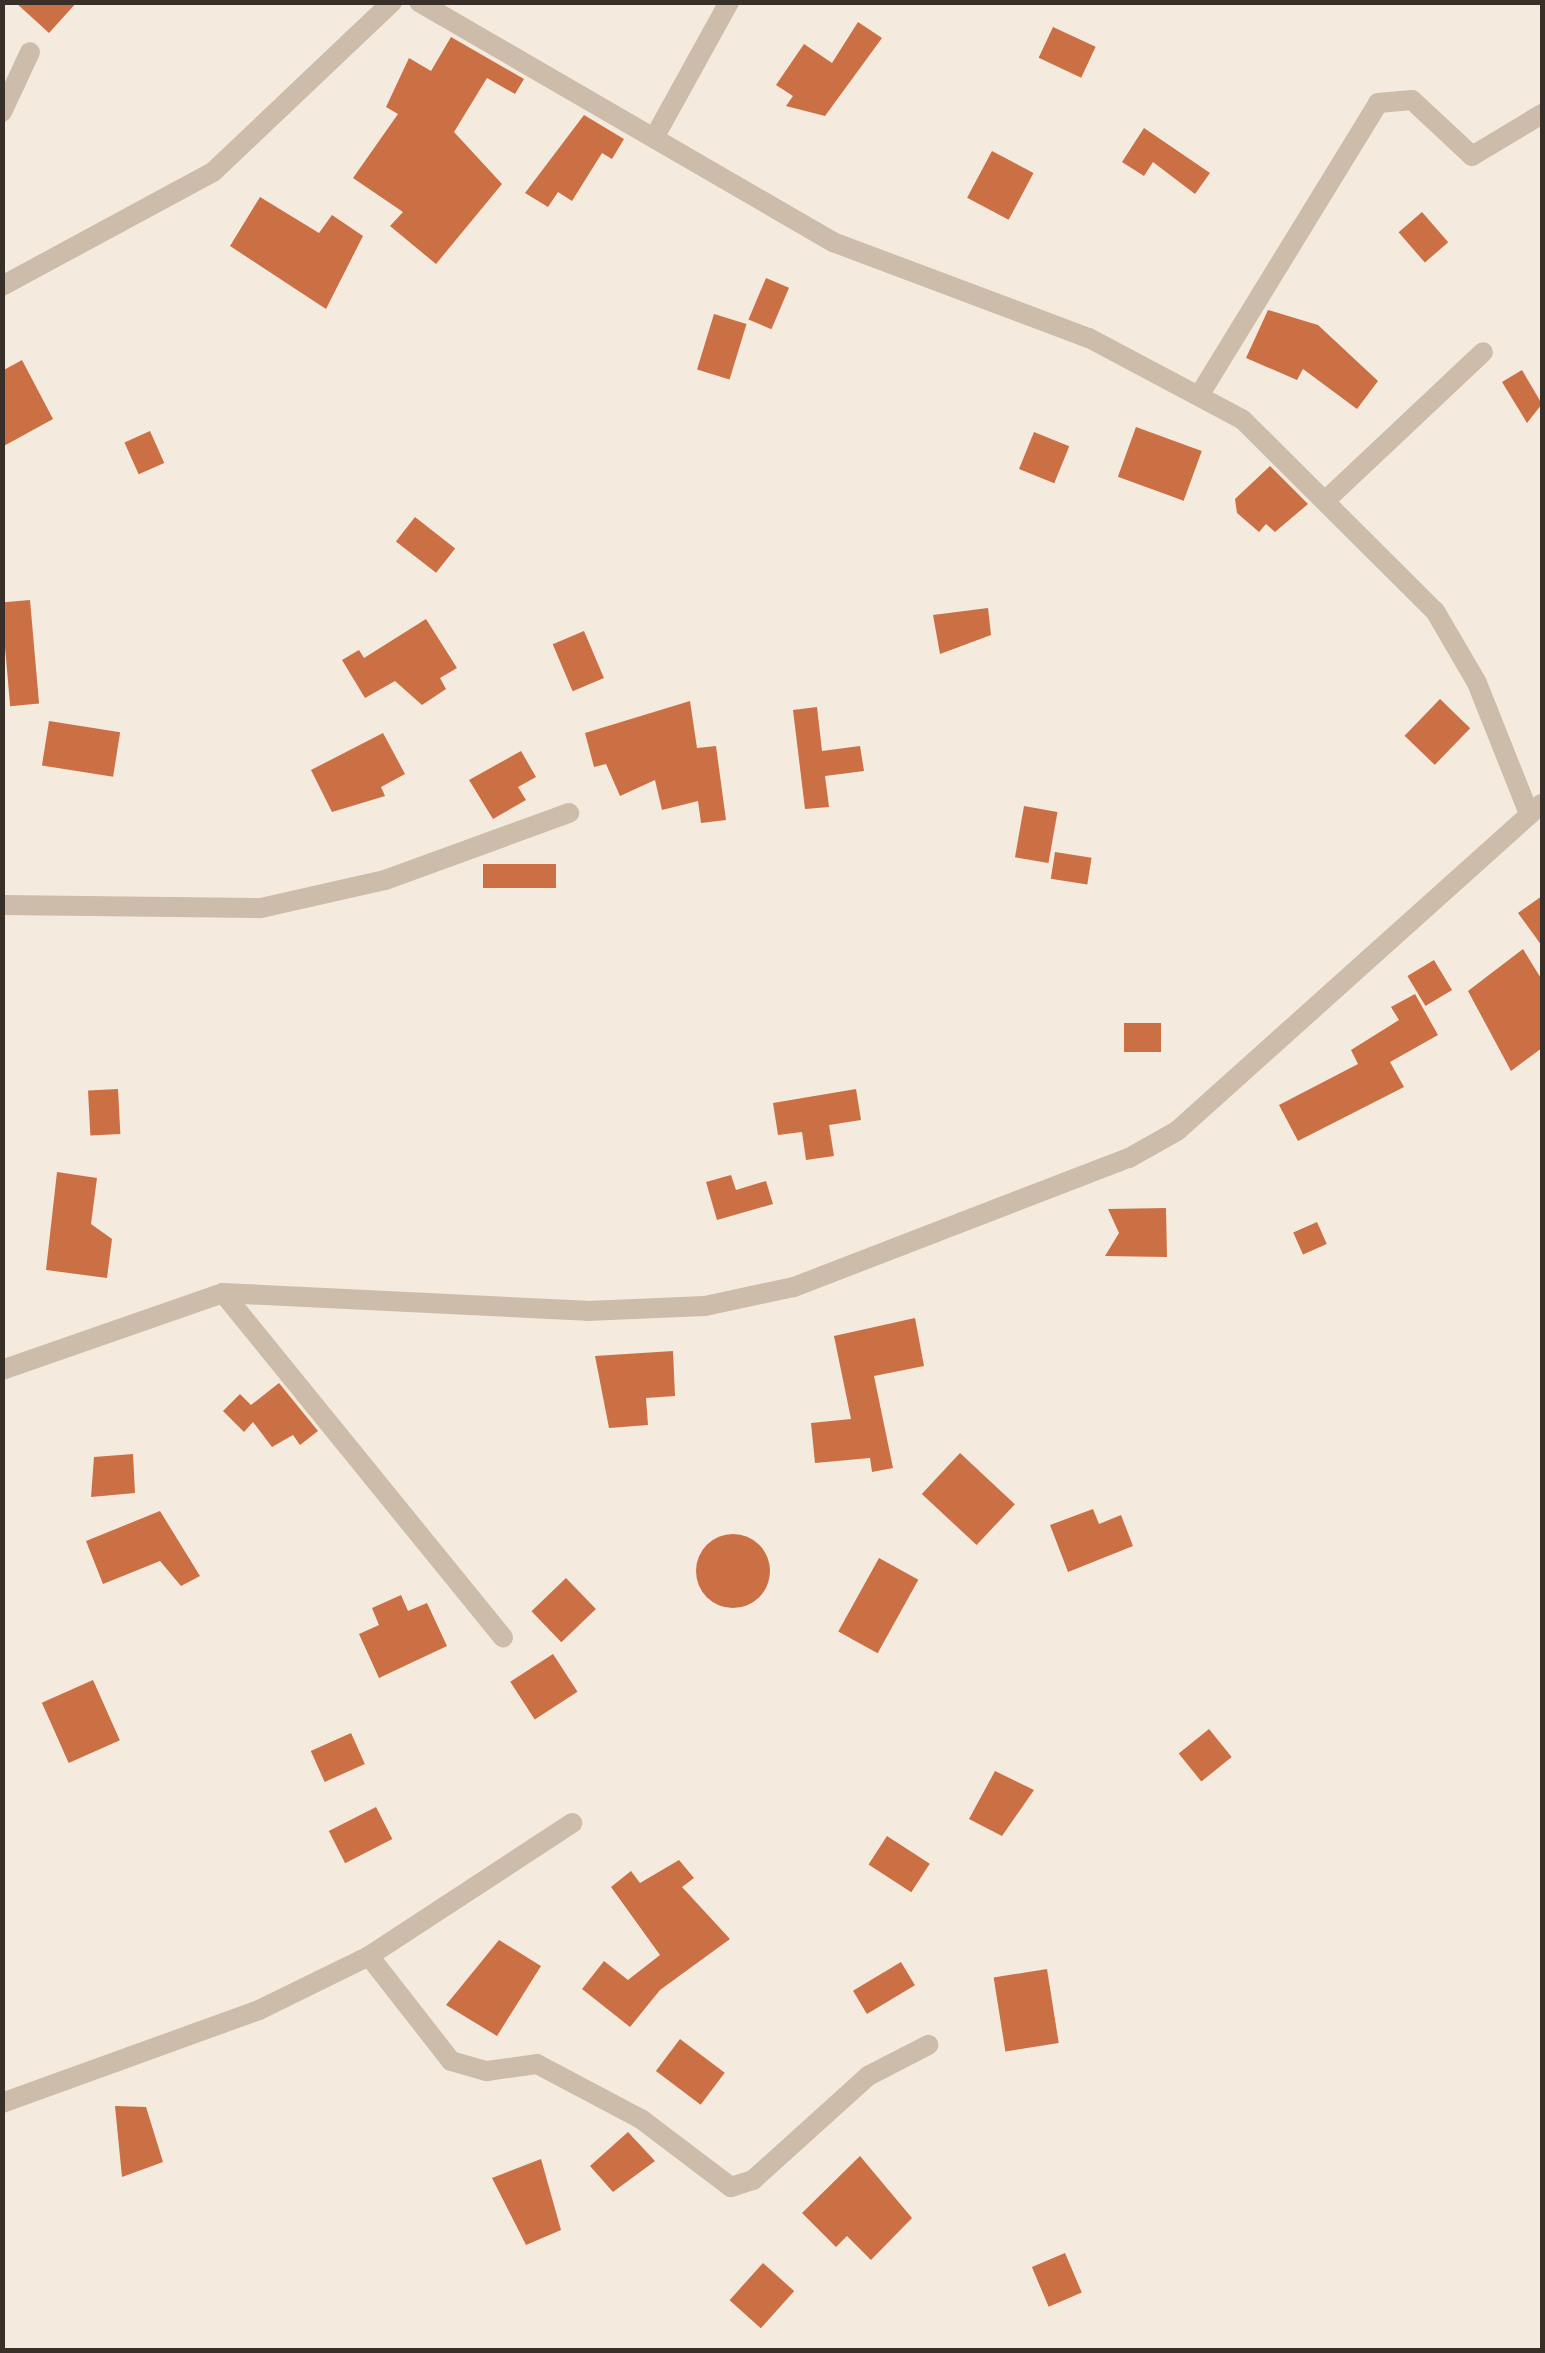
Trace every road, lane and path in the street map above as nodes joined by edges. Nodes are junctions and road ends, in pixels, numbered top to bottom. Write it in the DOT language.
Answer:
graph roads {
  1 [pos="392,2"];
  2 [pos="419,2"];
  3 [pos="729,2"];
  4 [pos="30,52"];
  5 [pos="2,112"];
  6 [pos="1542,114"];
  7 [pos="654,138"];
  8 [pos="2,286"];
  9 [pos="1483,352"];
  10 [pos="1200,394"];
  11 [pos="1325,502"];
  12 [pos="1536,809"];
  13 [pos="569,813"];
  14 [pos="2,904"];
  15 [pos="223,1293"];
  16 [pos="2,1370"];
  17 [pos="504,1636"];
  18 [pos="572,1824"];
  19 [pos="369,1956"];
  20 [pos="928,2044"];
  21 [pos="2,2103"];
  1 -- 8 [label="street"];
  2 -- 7 [label="street"];
  3 -- 7 [label="street"];
  4 -- 5 [label="street"];
  6 -- 10 [label="street"];
  7 -- 10 [label="street"];
  9 -- 11 [label="street"];
  10 -- 11 [label="street"];
  11 -- 12 [label="street"];
  12 -- 15 [label="street"];
  13 -- 14 [label="street"];
  15 -- 16 [label="street"];
  15 -- 17 [label="street"];
  18 -- 19 [label="street"];
  19 -- 20 [label="street"];
  19 -- 21 [label="street"];
}
